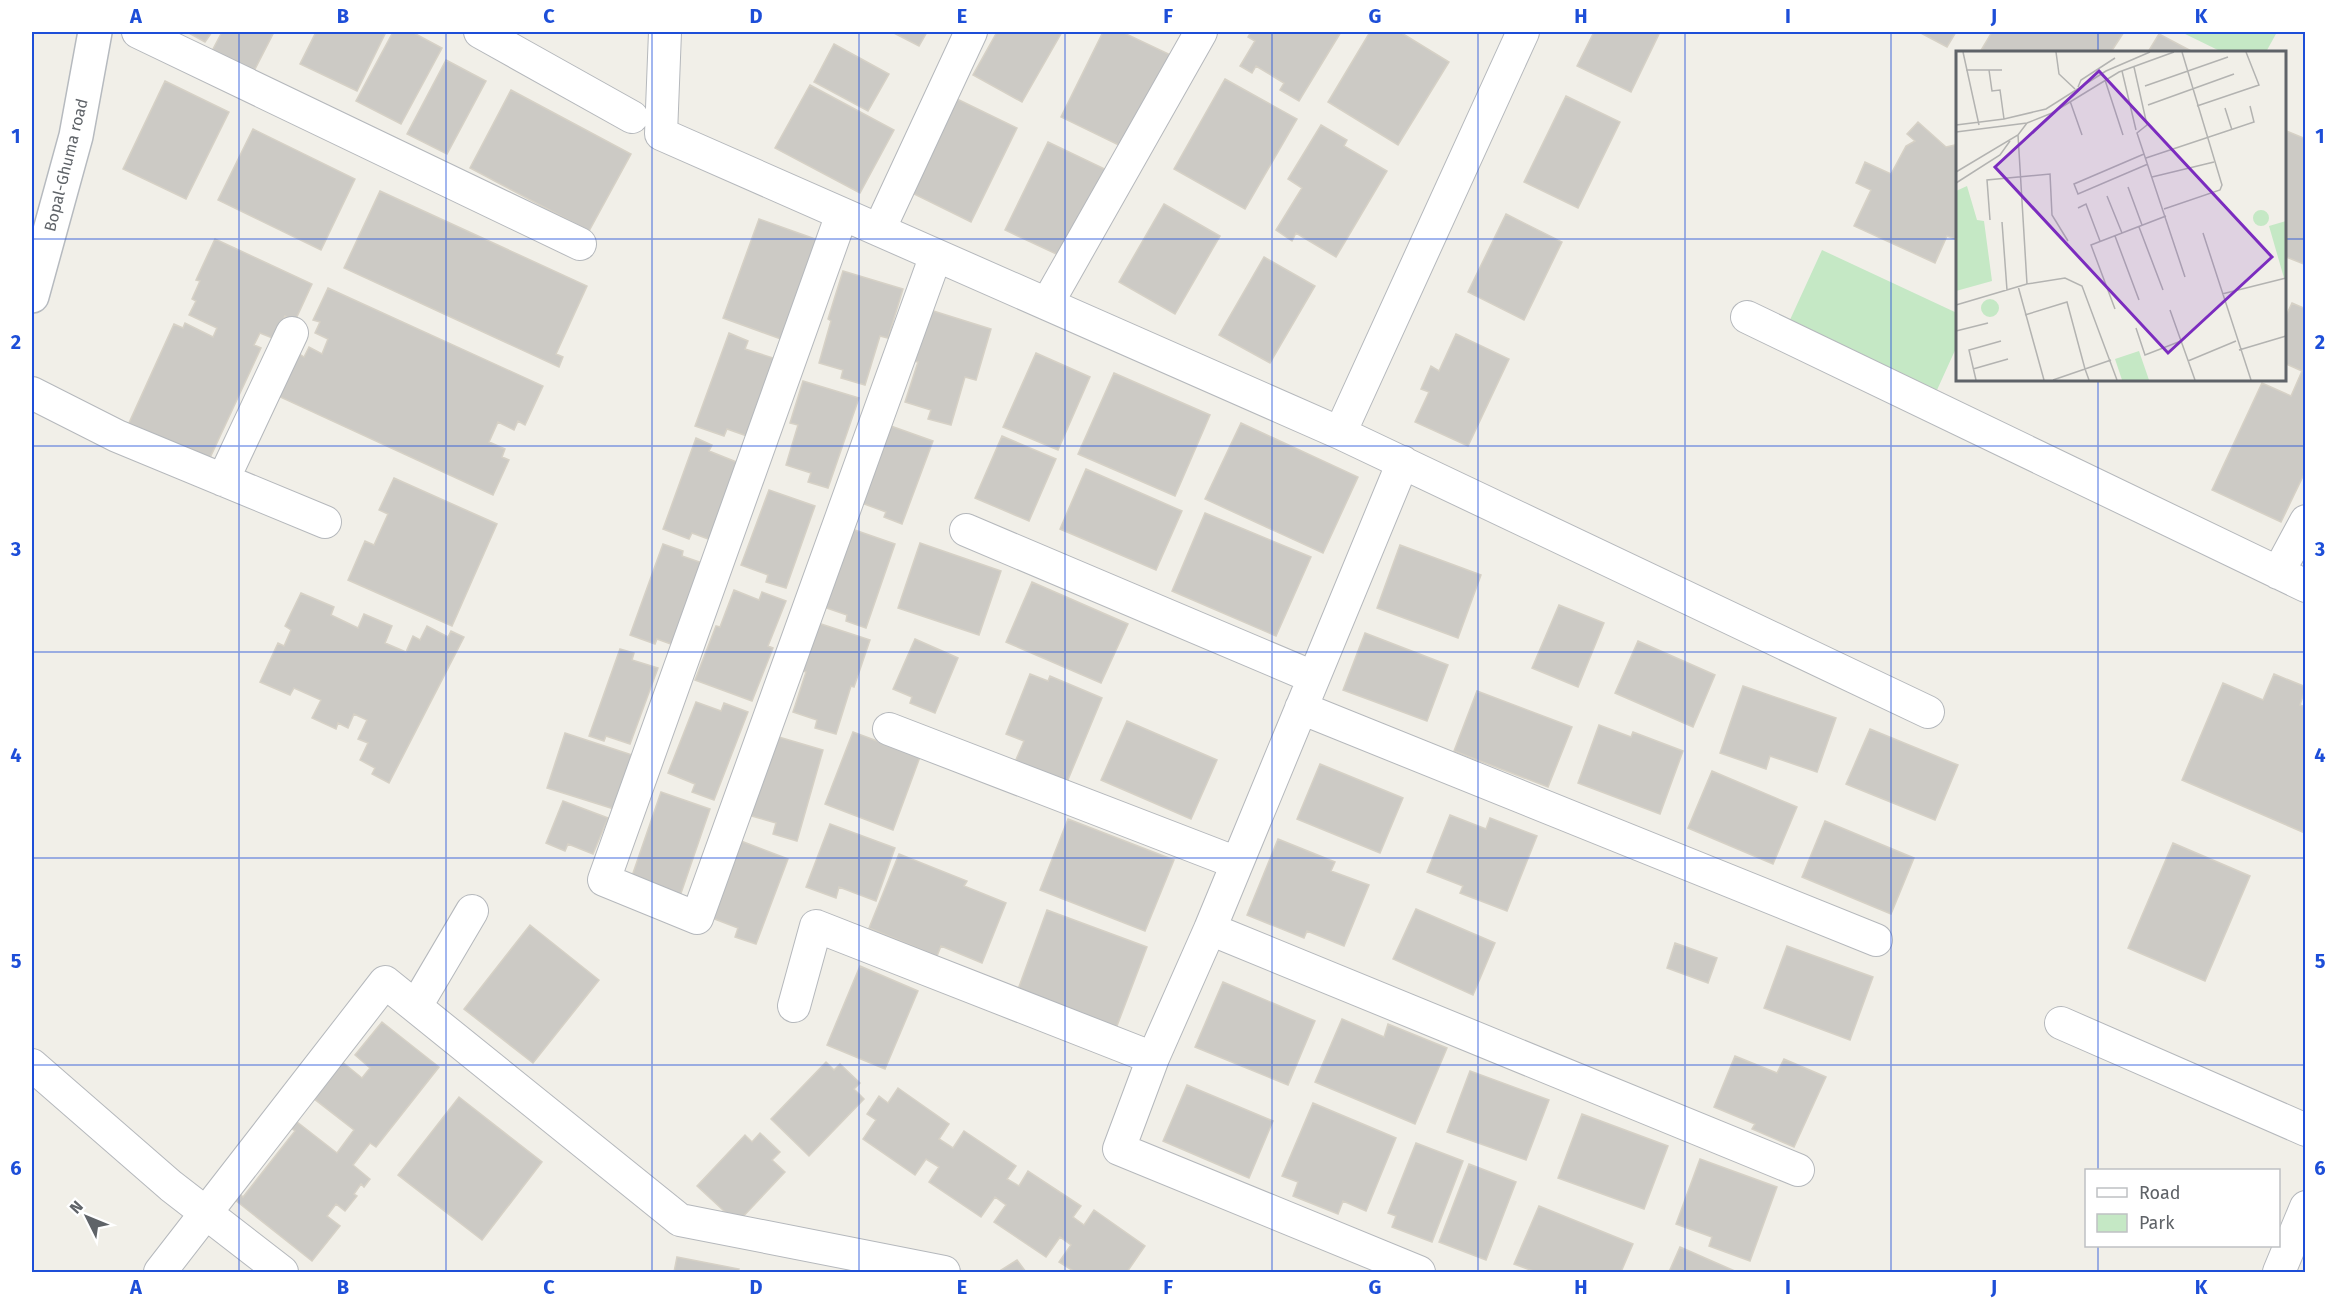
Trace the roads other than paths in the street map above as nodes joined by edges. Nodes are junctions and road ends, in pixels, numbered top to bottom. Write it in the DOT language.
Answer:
graph roads {
  1 [pos="95,32"];
  2 [pos="138,32"];
  3 [pos="480,32"];
  4 [pos="665,32"];
  5 [pos="971,32"];
  6 [pos="1201,32"];
  7 [pos="1523,32"];
  8 [pos="632,117"];
  9 [pos="842,214"];
  10 [pos="879,230"];
  11 [pos="580,244"];
  12 [pos="936,255"];
  13 [pos="32,296"];
  14 [pos="1047,304"];
  15 [pos="1747,317"];
  16 [pos="292,333"];
  17 [pos="32,393"];
  18 [pos="1340,433"];
  19 [pos="1402,462"];
  20 [pos="222,480"];
  21 [pos="2306,521"];
  22 [pos="325,522"];
  23 [pos="966,530"];
  24 [pos="2278,573"];
  25 [pos="2306,586"];
  26 [pos="1313,677"];
  27 [pos="1301,708"];
  28 [pos="1929,712"];
  29 [pos="889,729"];
  30 [pos="1237,863"];
  31 [pos="472,910"];
  32 [pos="1210,929"];
  33 [pos="1876,940"];
  34 [pos="416,1006"];
  35 [pos="794,1006"];
  36 [pos="2061,1023"];
  37 [pos="1153,1058"];
  38 [pos="32,1065"];
  39 [pos="2306,1130"];
  40 [pos="1798,1170"];
  41 [pos="2306,1207"];
  42 [pos="206,1214"];
  43 [pos="160,1272"];
  44 [pos="282,1272"];
  45 [pos="945,1272"];
  46 [pos="1419,1272"];
  47 [pos="2279,1272"];
  1 -- 13 [label="street, Bopal-Ghuma road"];
  2 -- 11 [label="street"];
  3 -- 8 [label="street"];
  4 -- 9 [label="street"];
  5 -- 10 [label="street"];
  6 -- 14 [label="street"];
  7 -- 18 [label="street"];
  9 -- 10 [label="street"];
  9 -- 12 [label="street"];
  10 -- 12 [label="street"];
  12 -- 14 [label="street"];
  14 -- 18 [label="street"];
  15 -- 24 [label="street"];
  16 -- 20 [label="street"];
  17 -- 20 [label="street"];
  18 -- 19 [label="street"];
  19 -- 26 [label="street"];
  19 -- 28 [label="street"];
  20 -- 22 [label="street"];
  21 -- 24 [label="street"];
  23 -- 26 [label="street"];
  24 -- 25 [label="street"];
  26 -- 27 [label="street"];
  27 -- 30 [label="street"];
  27 -- 33 [label="street"];
  29 -- 30 [label="street"];
  30 -- 32 [label="street"];
  31 -- 34 [label="street"];
  32 -- 37 [label="street"];
  32 -- 40 [label="street"];
  34 -- 42 [label="street"];
  34 -- 45 [label="street"];
  35 -- 37 [label="street"];
  36 -- 39 [label="street"];
  37 -- 46 [label="street"];
  38 -- 42 [label="street"];
  41 -- 47 [label="street"];
  42 -- 43 [label="street"];
  42 -- 44 [label="street"];
}
